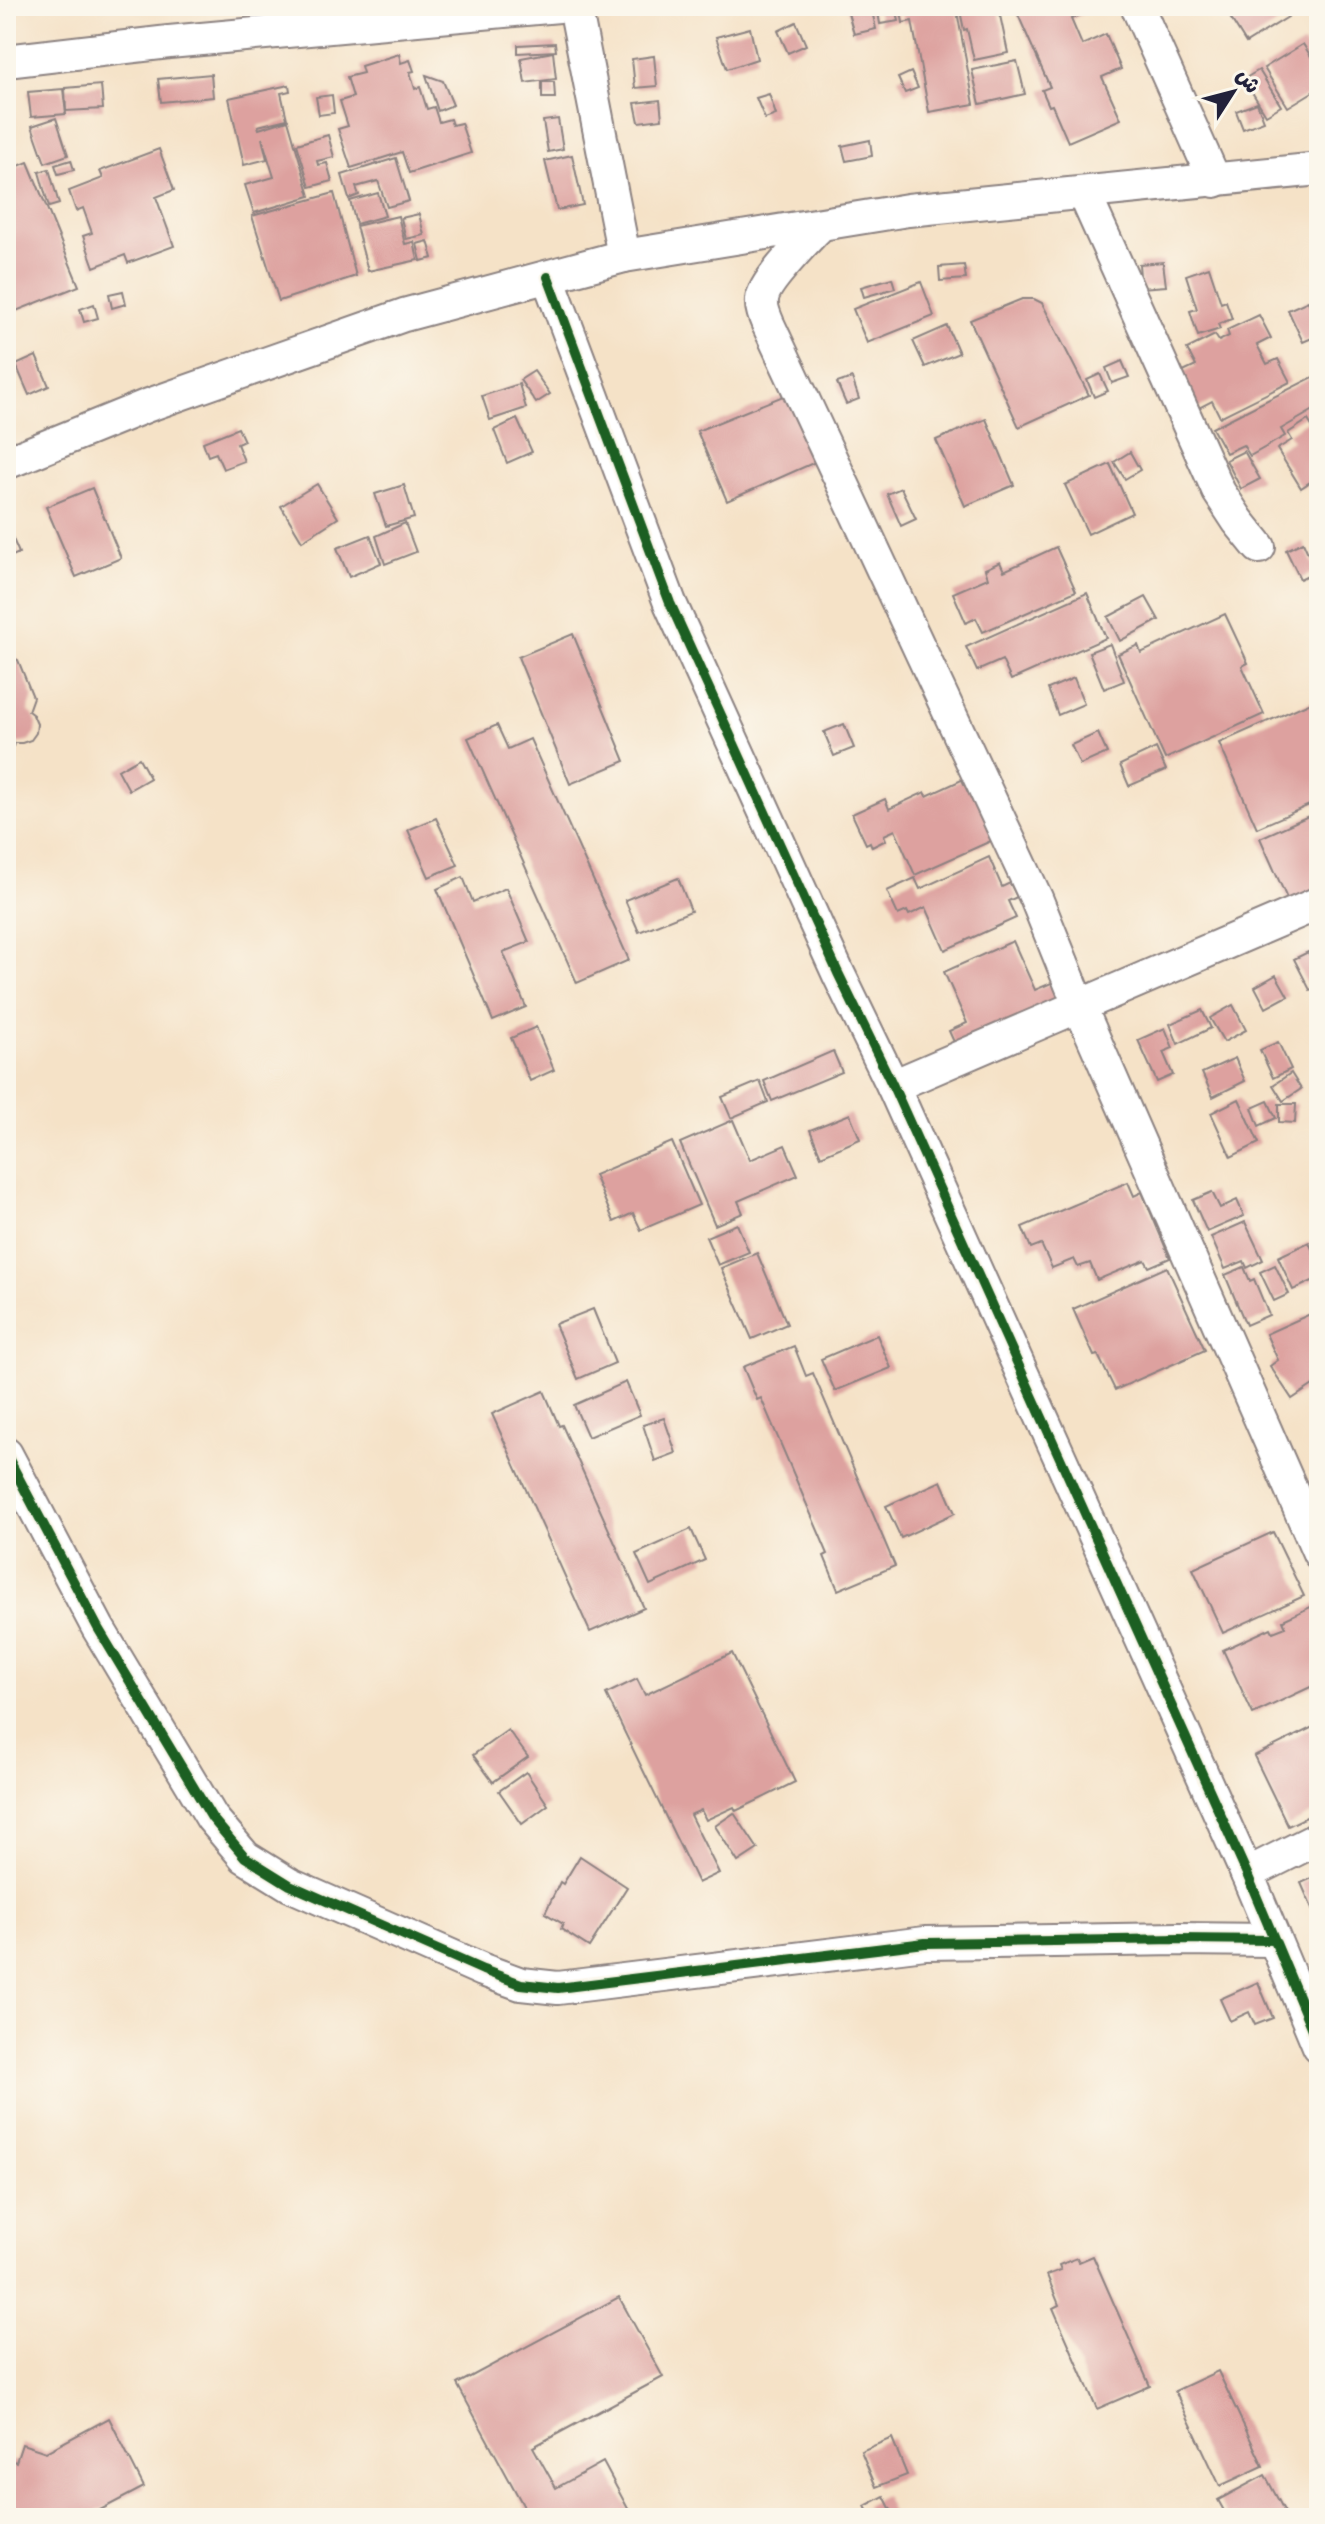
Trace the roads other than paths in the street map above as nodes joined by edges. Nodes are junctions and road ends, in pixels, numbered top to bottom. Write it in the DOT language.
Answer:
graph roads {
  1 [pos="559,6"];
  2 [pos="575,6"];
  3 [pos="1137,6"];
  4 [pos="6,61"];
  5 [pos="1319,169"];
  6 [pos="1215,181"];
  7 [pos="1084,193"];
  8 [pos="820,225"];
  9 [pos="624,256"];
  10 [pos="548,277"];
  11 [pos="6,463"];
  12 [pos="1259,547"];
  13 [pos="1319,903"];
  14 [pos="1080,1007"];
  15 [pos="893,1086"];
  16 [pos="6,1454"];
  17 [pos="1319,1553"];
  18 [pos="1319,1838"];
  19 [pos="1247,1874"];
  20 [pos="1273,1940"];
  21 [pos="1319,2046"];
  1 -- 4 [label="street"];
  2 -- 9 [label="street"];
  3 -- 6 [label="street"];
  5 -- 6 [label="street"];
  6 -- 7 [label="street"];
  7 -- 8 [label="street"];
  7 -- 12 [label="street"];
  8 -- 9 [label="street"];
  8 -- 14 [label="street"];
  9 -- 10 [label="street"];
  10 -- 11 [label="street"];
  10 -- 15 [label="street"];
  13 -- 14 [label="street"];
  14 -- 15 [label="street"];
  14 -- 17 [label="street"];
  15 -- 19 [label="street"];
  16 -- 20 [label="street"];
  18 -- 19 [label="street"];
  19 -- 20 [label="street"];
  20 -- 21 [label="street"];
}
